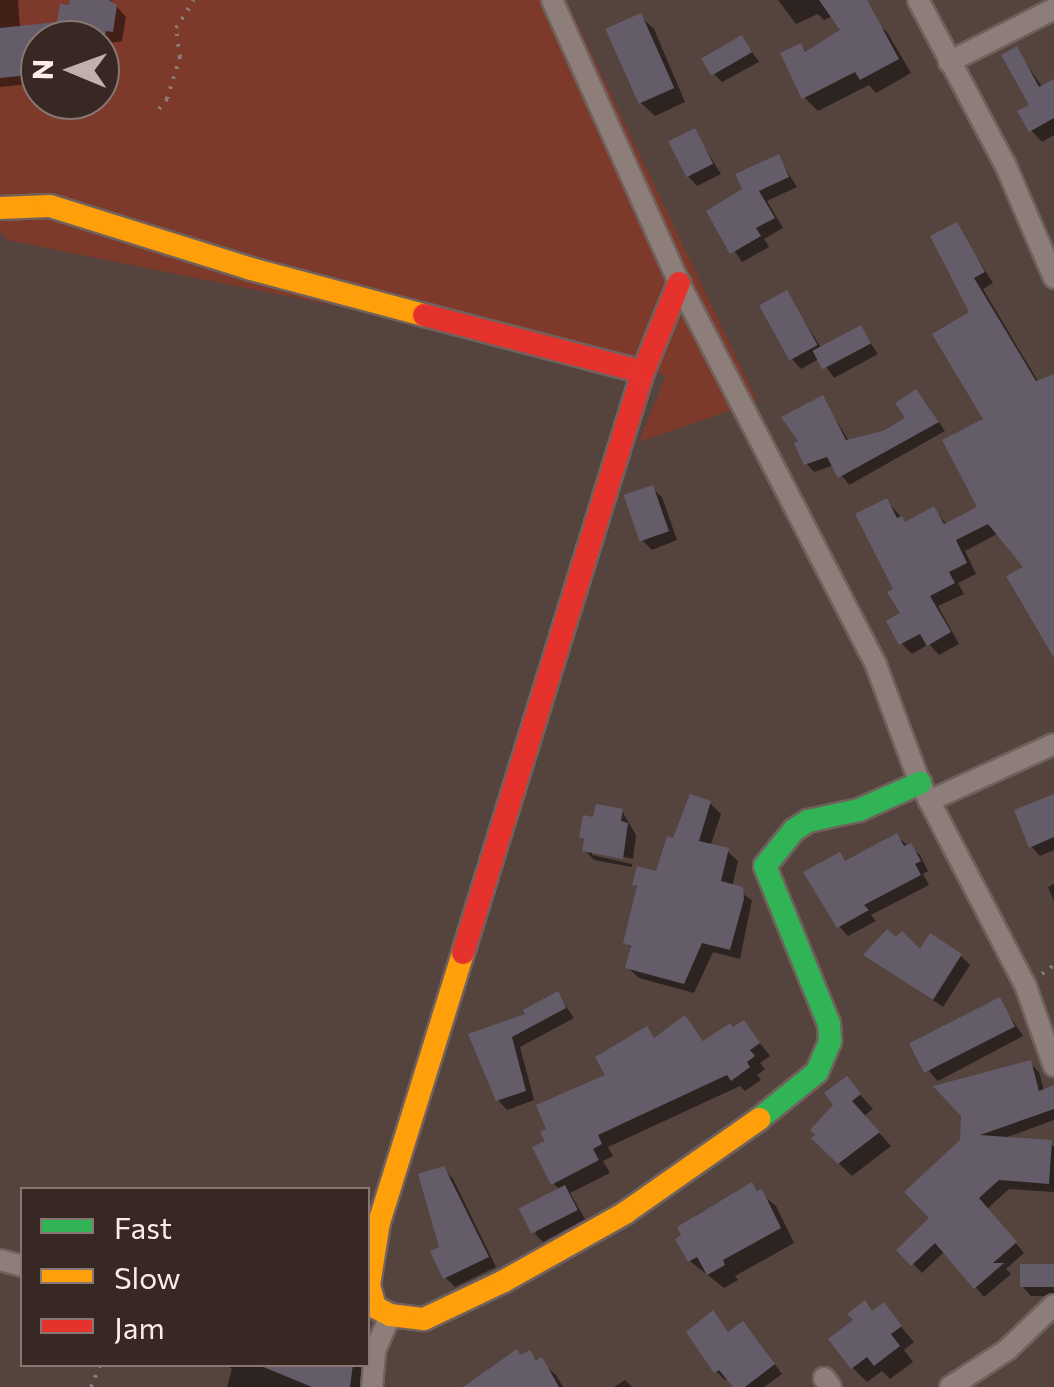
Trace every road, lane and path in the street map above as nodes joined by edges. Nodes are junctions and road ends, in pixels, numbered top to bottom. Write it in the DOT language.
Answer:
graph roads {
  1 [pos="194,0"];
  2 [pos="552,0"];
  3 [pos="918,0"];
  4 [pos="1054,9"];
  5 [pos="948,62"];
  6 [pos="159,109"];
  7 [pos="0,208"];
  8 [pos="1054,278"];
  9 [pos="679,284"];
  10 [pos="643,372"];
  11 [pos="1054,744"];
  12 [pos="925,792"];
  13 [pos="1054,1066"];
  14 [pos="370,1279"];
  15 [pos="370,1288"];
  16 [pos="1054,1305"];
  17 [pos="378,1312"];
  18 [pos="372,1387"];
  19 [pos="950,1387"];
  1 -- 6 [label="path"];
  2 -- 9 [label="street"];
  3 -- 5 [label="street"];
  4 -- 5 [label="street"];
  5 -- 8 [label="street"];
  7 -- 10 [label="street"];
  9 -- 10 [label="street"];
  9 -- 12 [label="street"];
  10 -- 14 [label="street"];
  11 -- 12 [label="street"];
  12 -- 13 [label="street"];
  12 -- 17 [label="street"];
  15 -- 17 [label="street"];
  16 -- 19 [label="street"];
  17 -- 18 [label="street"];
}
